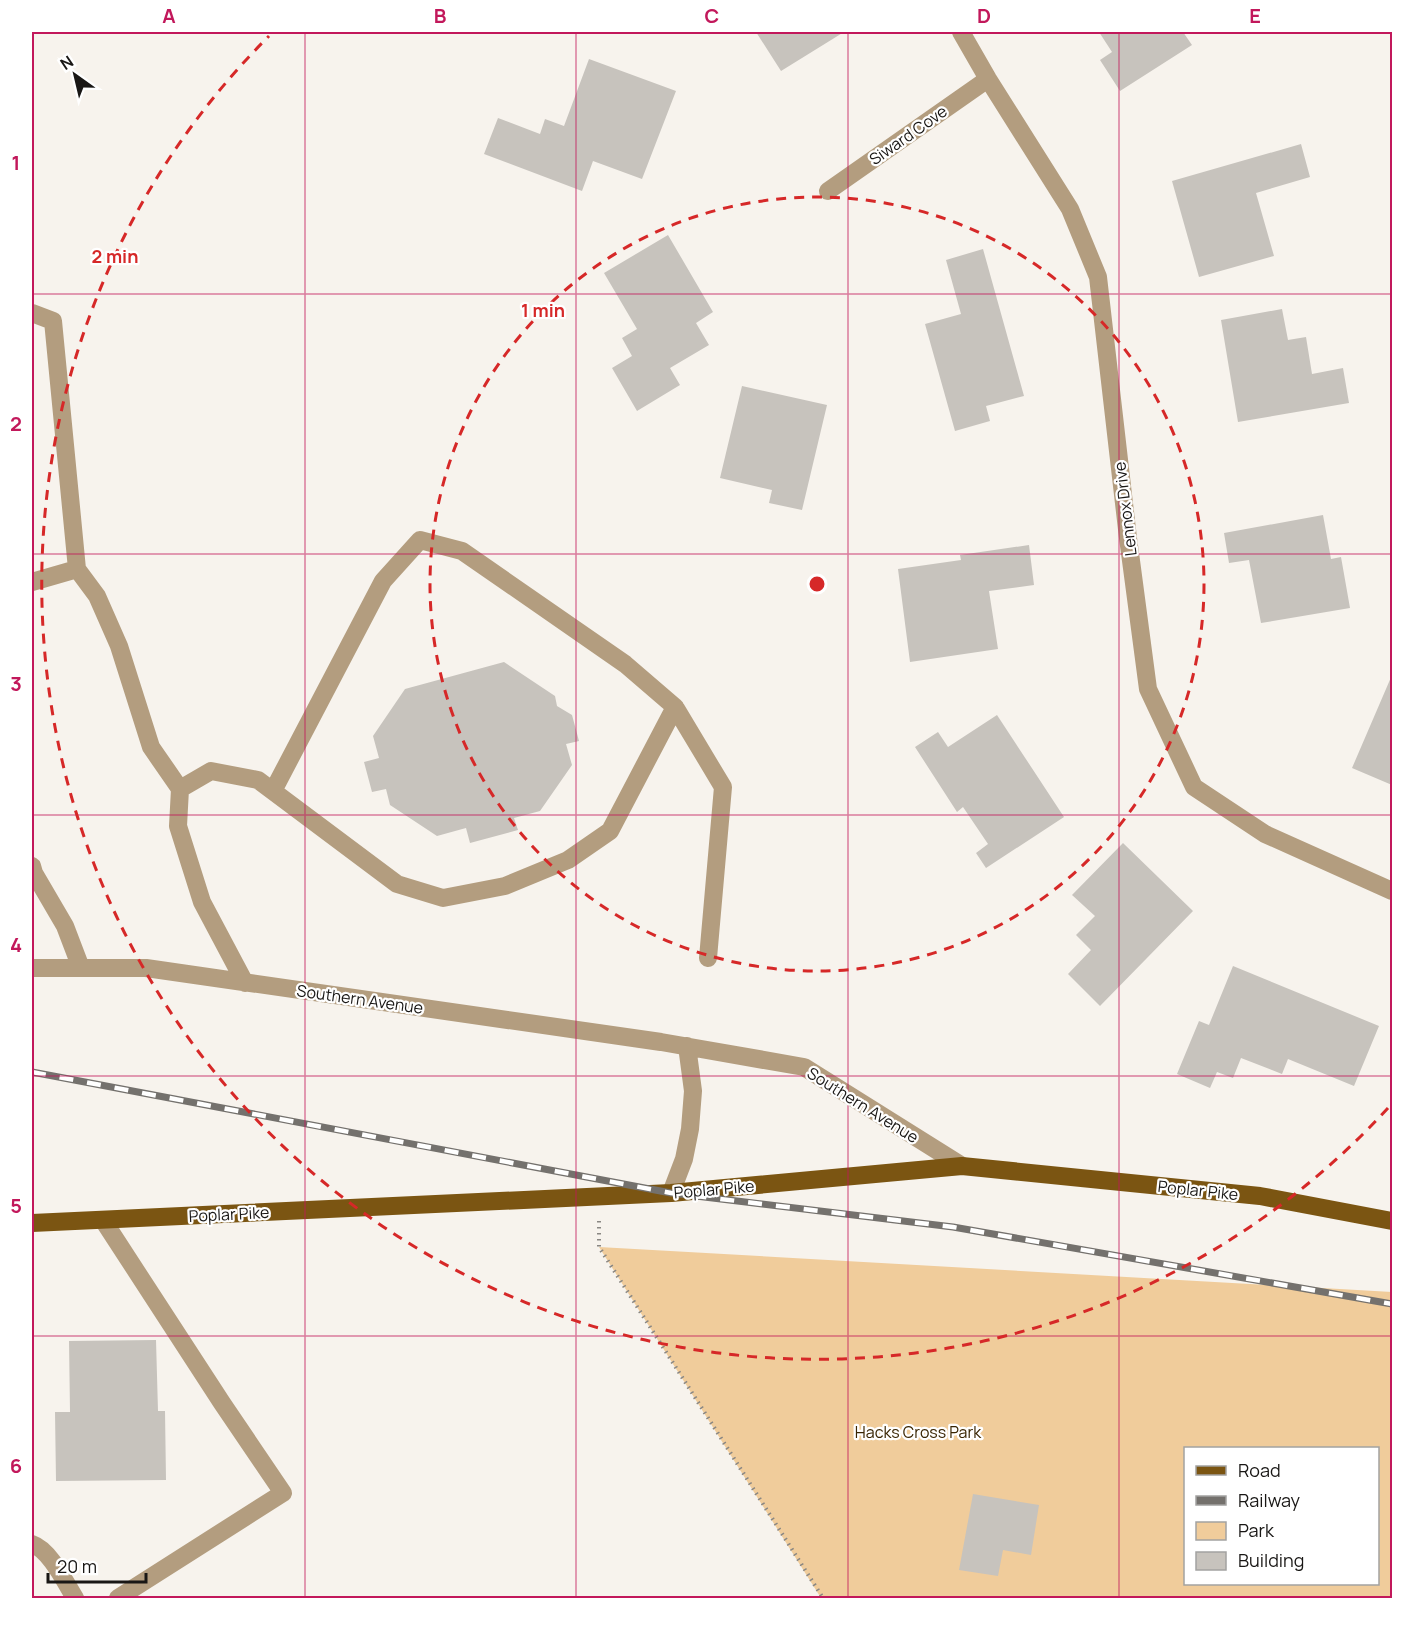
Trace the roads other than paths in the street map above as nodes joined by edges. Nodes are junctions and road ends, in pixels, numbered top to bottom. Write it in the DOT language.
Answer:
graph roads {
  1 [pos="961,32"];
  2 [pos="988,79"];
  3 [pos="828,191"];
  4 [pos="32,313"];
  5 [pos="77,569"];
  6 [pos="32,582"];
  7 [pos="675,707"];
  8 [pos="180,789"];
  9 [pos="273,791"];
  10 [pos="32,866"];
  11 [pos="1392,891"];
  12 [pos="708,958"];
  13 [pos="32,968"];
  14 [pos="81,968"];
  15 [pos="245,983"];
  16 [pos="687,1046"];
  17 [pos="962,1166"];
  18 [pos="671,1193"];
  19 [pos="103,1220"];
  20 [pos="1392,1221"];
  21 [pos="32,1223"];
  22 [pos="32,1544"];
  23 [pos="75,1599"];
  24 [pos="118,1599"];
  1 -- 2 [label="street, Lennox Drive"];
  2 -- 3 [label="street, Siward Cove"];
  2 -- 11 [label="street, Lennox Drive"];
  4 -- 5 [label="street"];
  5 -- 6 [label="street"];
  5 -- 8 [label="street"];
  7 -- 9 [label="street"];
  7 -- 9 [label="street"];
  7 -- 12 [label="street"];
  8 -- 9 [label="street"];
  8 -- 15 [label="street"];
  10 -- 14 [label="street"];
  13 -- 14 [label="street, Southern Avenue"];
  14 -- 15 [label="street, Southern Avenue"];
  15 -- 16 [label="street, Southern Avenue"];
  16 -- 17 [label="street, Southern Avenue"];
  16 -- 18 [label="street"];
  17 -- 18 [label="main road, Poplar Pike"];
  17 -- 20 [label="main road, Poplar Pike"];
  18 -- 19 [label="main road, Poplar Pike"];
  19 -- 21 [label="main road, Poplar Pike"];
  19 -- 24 [label="street"];
  22 -- 23 [label="street"];
}
